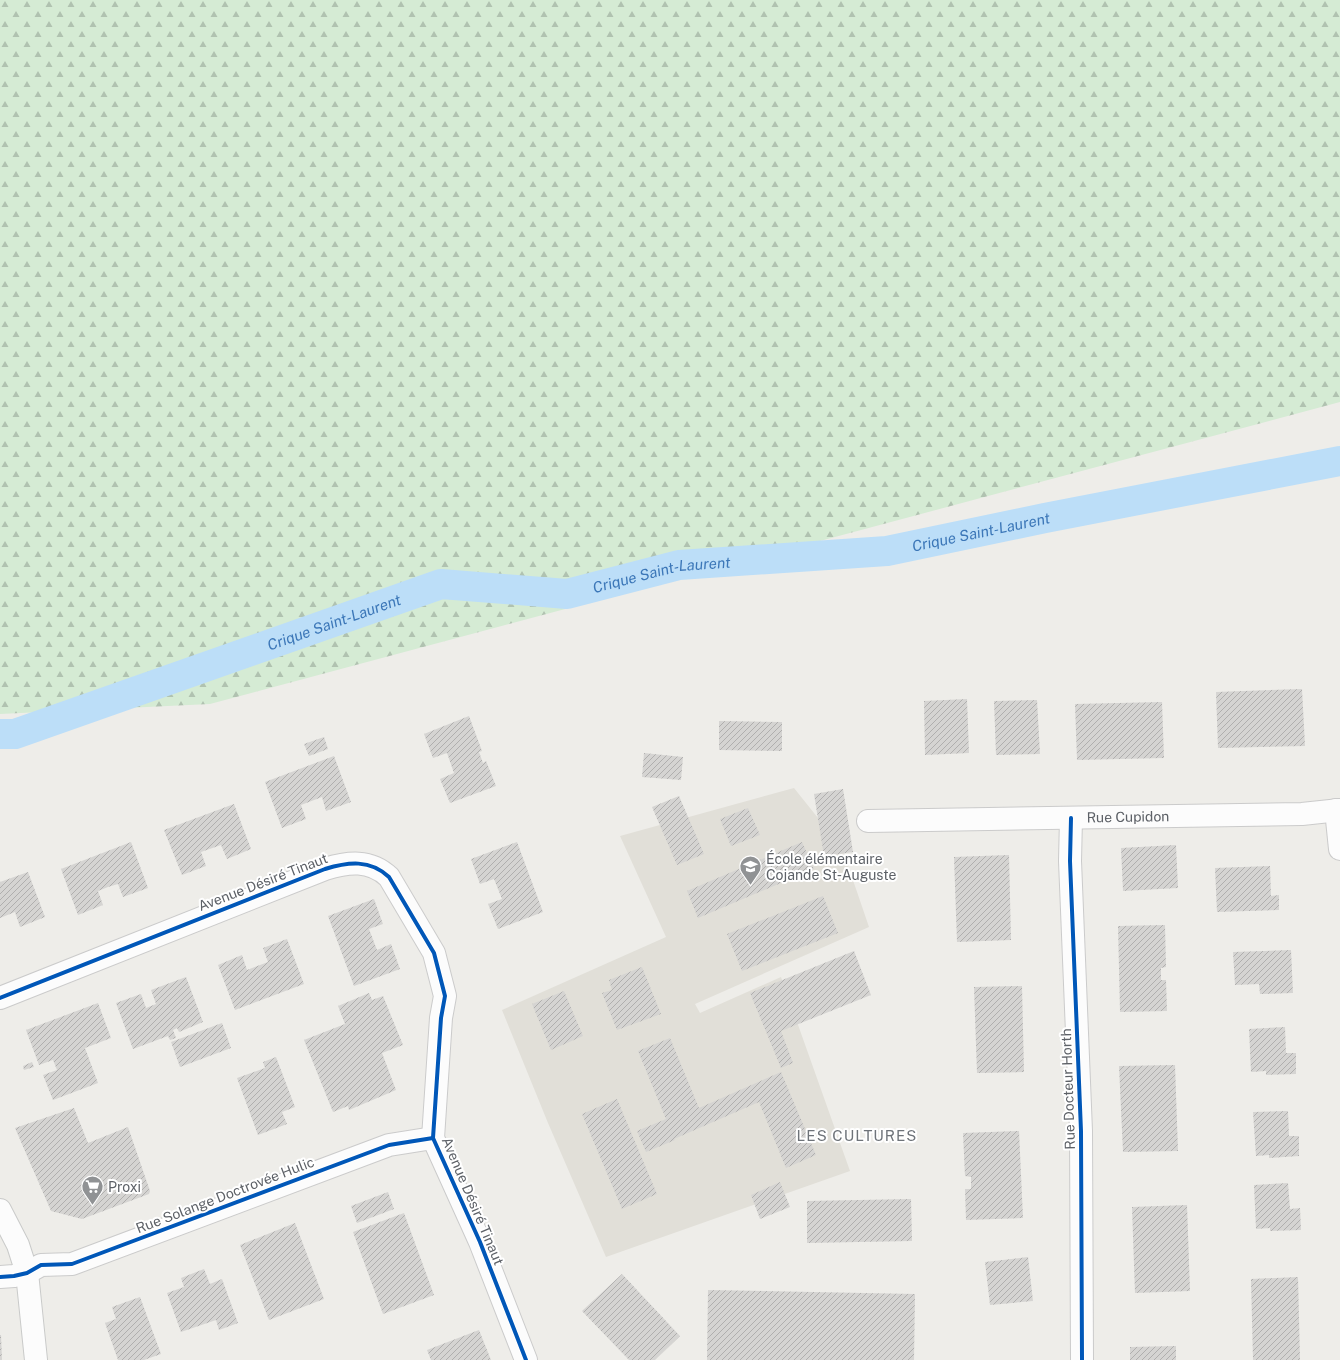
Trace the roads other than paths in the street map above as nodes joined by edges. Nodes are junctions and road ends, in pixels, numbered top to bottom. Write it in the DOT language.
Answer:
graph roads {
  1 [pos="1338,810"];
  2 [pos="1071,818"];
  3 [pos="868,821"];
  4 [pos="1340,849"];
  5 [pos="0,998"];
  6 [pos="433,1138"];
  7 [pos="0,1210"];
  8 [pos="27,1273"];
  9 [pos="0,1277"];
  10 [pos="36,1360"];
  11 [pos="526,1360"];
  12 [pos="1082,1360"];
  1 -- 2 [label="street, Rue Cupidon"];
  1 -- 4 [label="street"];
  2 -- 3 [label="street, Rue Cupidon"];
  2 -- 12 [label="street, Rue Docteur Horth"];
  5 -- 6 [label="street, Avenue Désiré Tinaut"];
  6 -- 8 [label="street, Rue Solange Doctrovée Hulic"];
  6 -- 11 [label="street, Avenue Désiré Tinaut"];
  7 -- 8 [label="street"];
  8 -- 9 [label="street, Rue Solange Doctrovée Hulic"];
  8 -- 10 [label="street"];
}
